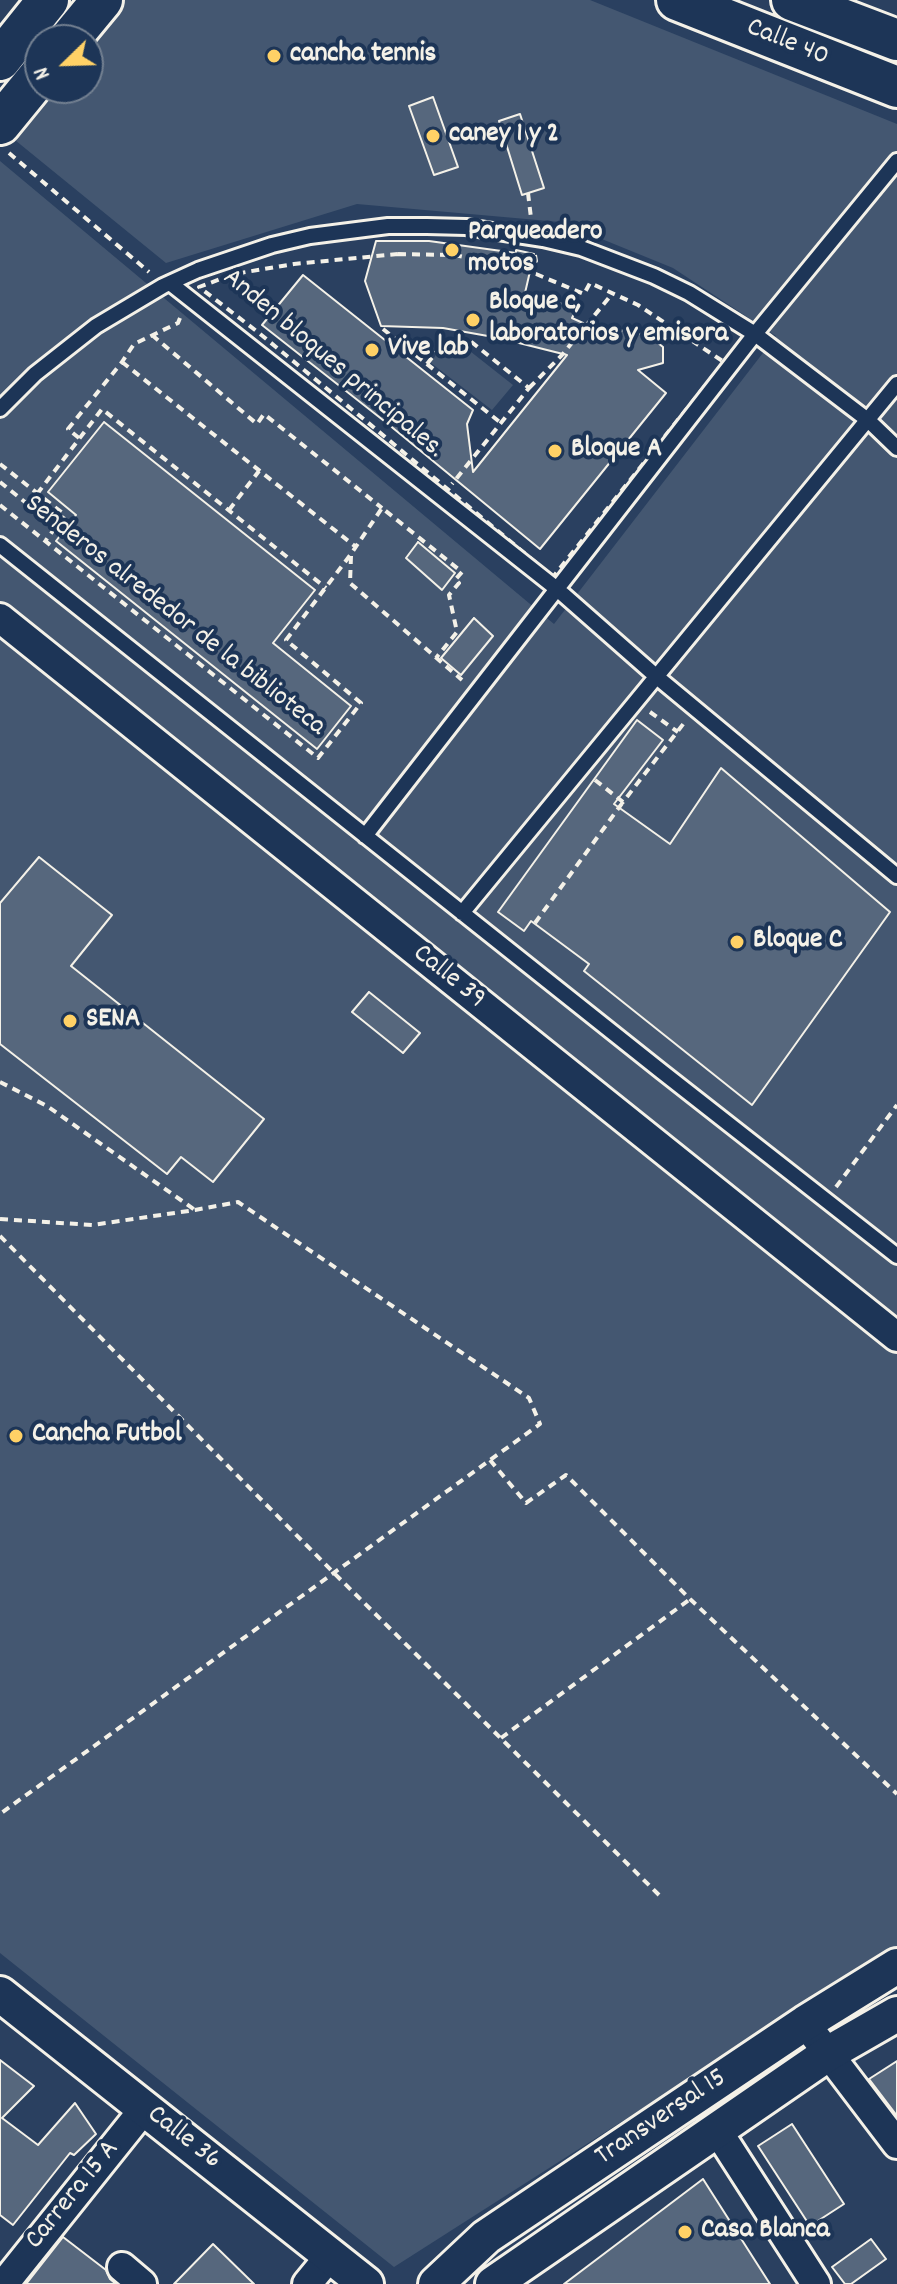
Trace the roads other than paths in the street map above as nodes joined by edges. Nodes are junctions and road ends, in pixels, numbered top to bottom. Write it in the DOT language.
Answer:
graph roads {
  1 [pos="48,0"];
  2 [pos="102,0"];
  3 [pos="677,0"];
  4 [pos="792,0"];
  5 [pos="82,24"];
  6 [pos="897,40"];
  7 [pos="0,60"];
  8 [pos="897,87"];
  9 [pos="24,95"];
  10 [pos="0,124"];
  11 [pos="897,161"];
  12 [pos="166,285"];
  13 [pos="755,334"];
  14 [pos="897,384"];
  15 [pos="0,409"];
  16 [pos="869,421"];
  17 [pos="897,448"];
  18 [pos="0,545"];
  19 [pos="557,589"];
  20 [pos="0,618"];
  21 [pos="657,677"];
  22 [pos="365,836"];
  23 [pos="897,876"];
  24 [pos="462,913"];
  25 [pos="897,1256"];
  26 [pos="897,1337"];
  27 [pos="897,1966"];
  28 [pos="0,1994"];
  29 [pos="897,2014"];
  30 [pos="805,2023"];
  31 [pos="829,2053"];
  32 [pos="144,2109"];
  33 [pos="717,2130"];
  34 [pos="897,2144"];
  35 [pos="330,2256"];
  36 [pos="4,2284"];
  37 [pos="307,2284"];
  38 [pos="366,2284"];
  39 [pos="436,2284"];
  40 [pos="493,2284"];
  41 [pos="816,2284"];
  1 -- 7 [label="main road"];
  2 -- 5 [label="main road"];
  3 -- 8 [label="main road, Calle 40"];
  4 -- 6 [label="main road, Calle 40"];
  9 -- 10 [label="main road"];
  11 -- 13 [label="lane"];
  12 -- 13 [label="lane"];
  12 -- 15 [label="lane"];
  12 -- 19 [label="lane"];
  13 -- 16 [label="lane"];
  13 -- 19 [label="lane"];
  14 -- 16 [label="lane"];
  16 -- 17 [label="lane"];
  16 -- 21 [label="lane"];
  18 -- 22 [label="lane"];
  19 -- 21 [label="lane"];
  19 -- 22 [label="lane"];
  20 -- 26 [label="street, Calle 39"];
  21 -- 23 [label="lane"];
  21 -- 24 [label="lane"];
  22 -- 24 [label="lane"];
  24 -- 25 [label="lane"];
  27 -- 30 [label="street, Transversal 15"];
  28 -- 32 [label="street, Calle 36"];
  29 -- 31 [label="street, Transversal 15"];
  30 -- 31 [label="street"];
  30 -- 39 [label="street, Transversal 15"];
  31 -- 33 [label="street, Transversal 15"];
  31 -- 34 [label="street"];
  32 -- 35 [label="street, Calle 36"];
  32 -- 36 [label="street, Carrera 15 A"];
  33 -- 40 [label="street, Transversal 15"];
  33 -- 41 [label="street"];
  35 -- 37 [label="street"];
  35 -- 38 [label="street, Calle 36"];
}
